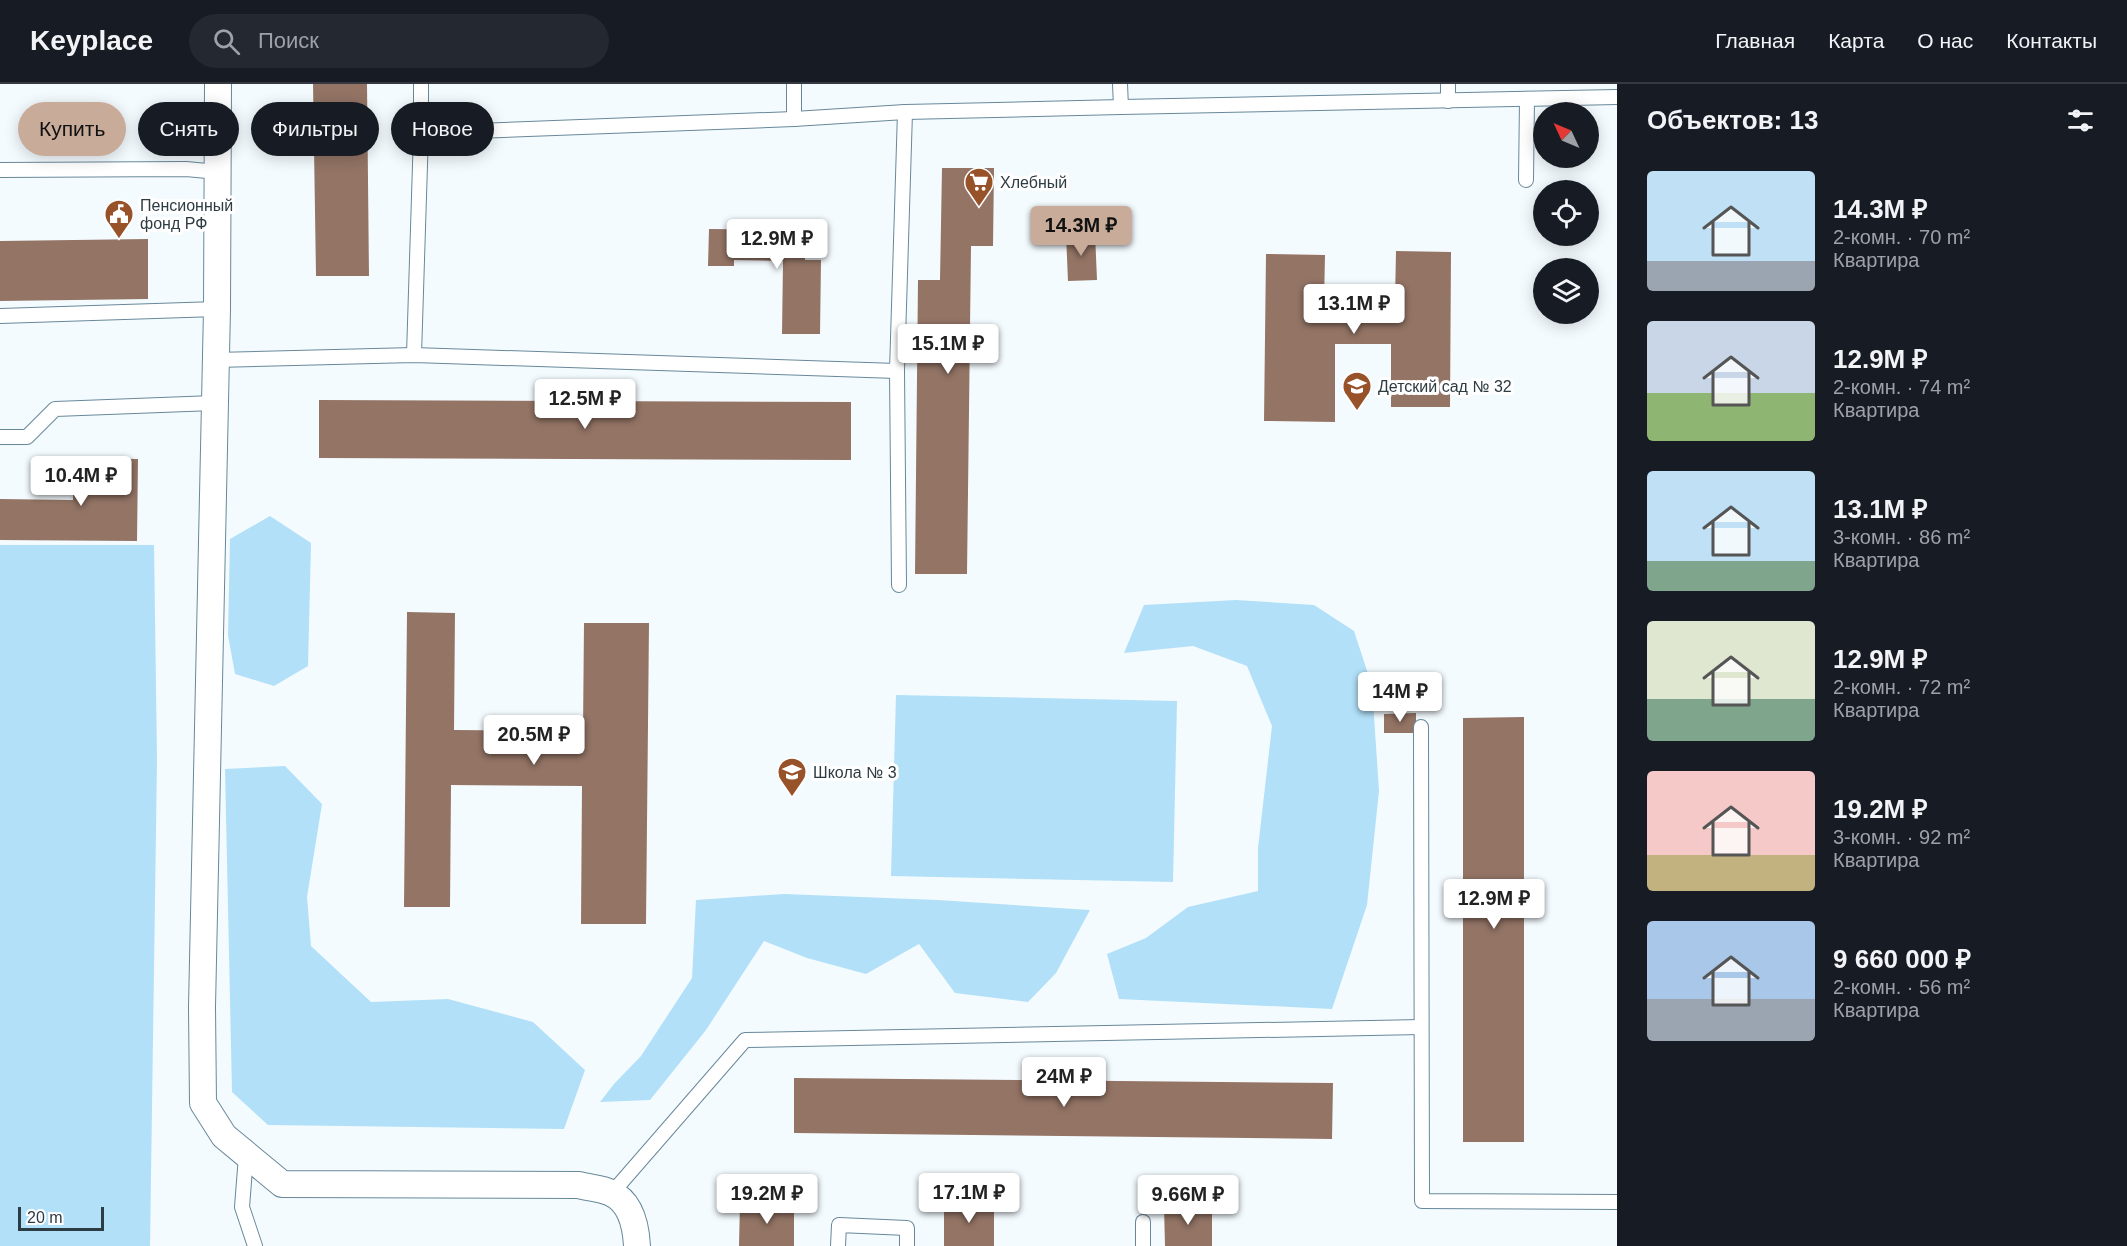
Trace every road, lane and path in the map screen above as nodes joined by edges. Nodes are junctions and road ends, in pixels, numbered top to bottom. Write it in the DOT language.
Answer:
graph roads {
  1 [pos="218,84"];
  2 [pos="421,84"];
  3 [pos="794,84"];
  4 [pos="1120,84"];
  5 [pos="1448,84"];
  6 [pos="1617,97"];
  7 [pos="1527,99"];
  8 [pos="1448,101"];
  9 [pos="421,102"];
  10 [pos="1121,107"];
  11 [pos="904,112"];
  12 [pos="794,119"];
  13 [pos="494,130"];
  14 [pos="420,156"];
  15 [pos="0,170"];
  16 [pos="218,172"];
  17 [pos="1526,180"];
  18 [pos="217,309"];
  19 [pos="0,316"];
  20 [pos="414,356"];
  21 [pos="215,360"];
  22 [pos="897,371"];
  23 [pos="214,403"];
  24 [pos="0,437"];
  25 [pos="899,585"];
  26 [pos="1421,727"];
  27 [pos="1421,1027"];
  28 [pos="246,1156"];
  29 [pos="612,1193"];
  30 [pos="1617,1202"];
  31 [pos="1143,1222"];
  32 [pos="255,1246"];
  33 [pos="637,1246"];
  34 [pos="838,1246"];
  35 [pos="907,1246"];
  36 [pos="1143,1246"];
  1 -- 16 [label="street"];
  2 -- 9 [label="lane"];
  3 -- 12 [label="lane"];
  4 -- 10 [label="lane"];
  5 -- 8 [label="lane"];
  6 -- 7 [label="lane"];
  7 -- 8 [label="lane"];
  7 -- 17 [label="lane"];
  8 -- 10 [label="lane"];
  10 -- 11 [label="lane"];
  11 -- 12 [label="lane"];
  11 -- 22 [label="lane"];
  12 -- 13 [label="lane"];
  14 -- 20 [label="lane"];
  15 -- 16 [label="lane"];
  16 -- 18 [label="street"];
  18 -- 19 [label="lane"];
  18 -- 21 [label="street"];
  20 -- 21 [label="lane"];
  20 -- 22 [label="lane"];
  21 -- 23 [label="street"];
  22 -- 25 [label="lane"];
  23 -- 24 [label="lane"];
  23 -- 28 [label="street"];
  26 -- 27 [label="lane"];
  27 -- 29 [label="lane"];
  27 -- 30 [label="lane"];
  28 -- 29 [label="street"];
  28 -- 32 [label="lane"];
  29 -- 33 [label="street"];
  31 -- 36 [label="lane"];
  34 -- 35 [label="lane"];
}
